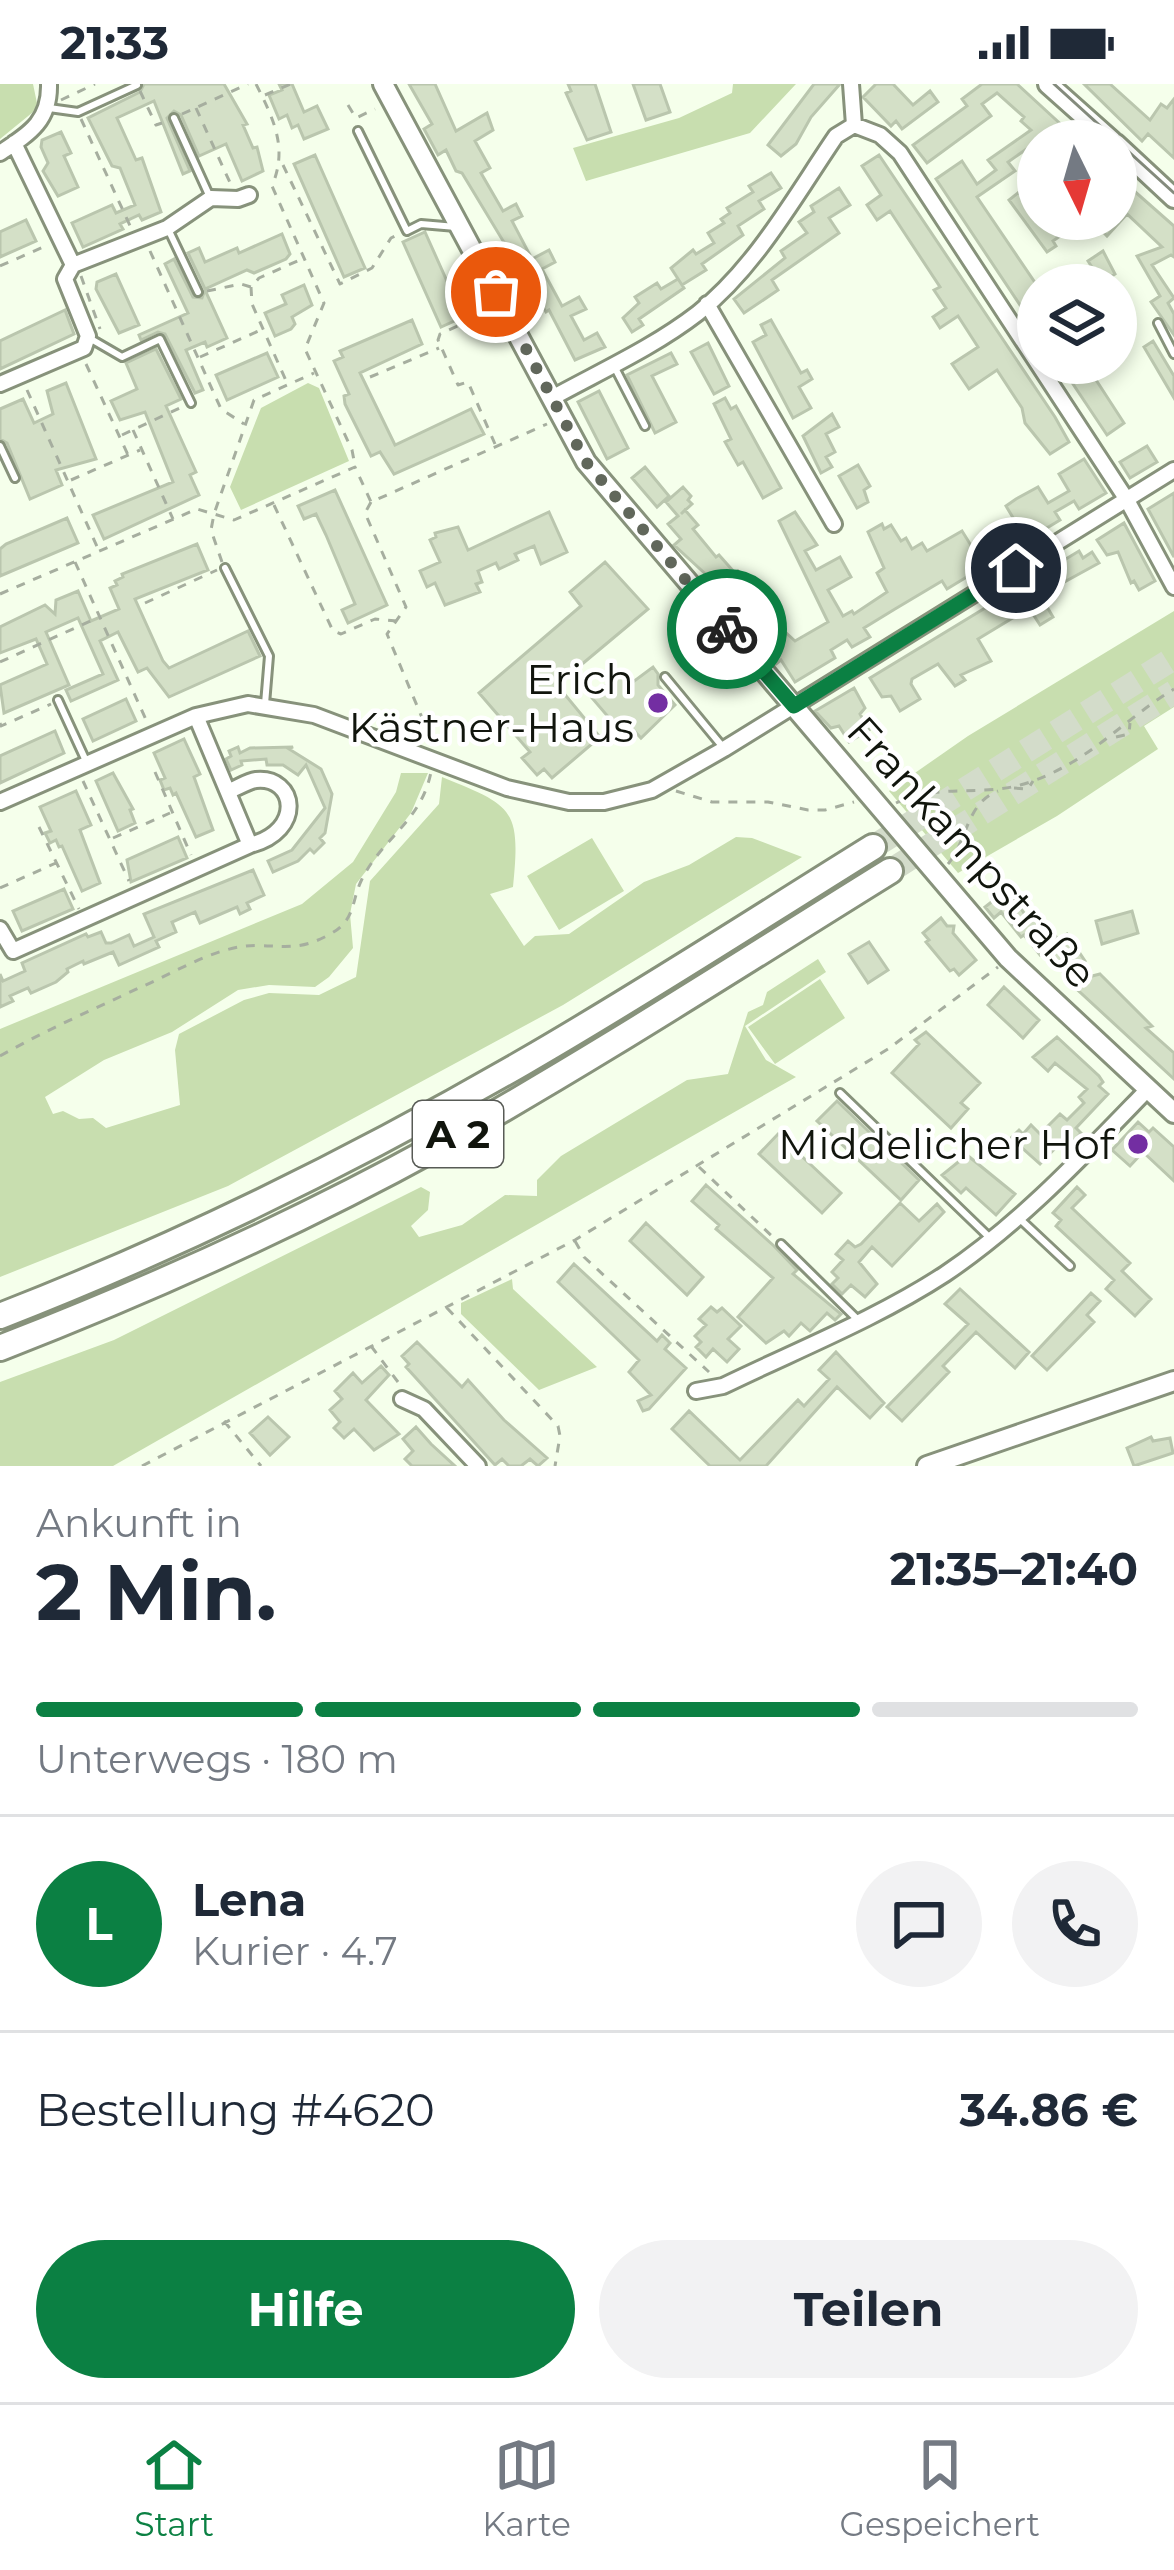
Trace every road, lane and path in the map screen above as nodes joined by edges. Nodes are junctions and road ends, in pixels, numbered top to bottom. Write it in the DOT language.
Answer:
graph roads {
  1 [pos="49,84"];
  2 [pos="95,84"];
  3 [pos="137,84"];
  4 [pos="248,84"];
  5 [pos="256,84"];
  6 [pos="291,84"];
  7 [pos="851,84"];
  8 [pos="1048,84"];
  9 [pos="388,93"];
  10 [pos="262,96"];
  11 [pos="348,105"];
  12 [pos="196,107"];
  13 [pos="50,108"];
  14 [pos="78,112"];
  15 [pos="174,118"];
  16 [pos="1088,120"];
  17 [pos="854,124"];
  18 [pos="358,131"];
  19 [pos="14,143"];
  20 [pos="0,152"];
  21 [pos="281,164"];
  22 [pos="1137,164"];
  23 [pos="243,197"];
  24 [pos="211,198"];
  25 [pos="1174,198"];
  26 [pos="460,227"];
  27 [pos="167,228"];
  28 [pos="407,231"];
  29 [pos="61,240"];
  30 [pos="141,240"];
  31 [pos="303,258"];
  32 [pos="73,265"];
  33 [pos="0,266"];
  34 [pos="251,287"];
  35 [pos="198,292"];
  36 [pos="174,303"];
  37 [pos="707,304"];
  38 [pos="491,310"];
  39 [pos="1158,323"];
  40 [pos="264,329"];
  41 [pos="88,336"];
  42 [pos="440,347"];
  43 [pos="1174,354"];
  44 [pos="199,357"];
  45 [pos="84,359"];
  46 [pos="613,365"];
  47 [pos="316,372"];
  48 [pos="20,375"];
  49 [pos="370,377"];
  50 [pos="0,384"];
  51 [pos="288,385"];
  52 [pos="214,394"];
  53 [pos="552,398"];
  54 [pos="190,403"];
  55 [pos="562,417"];
  56 [pos="246,426"];
  57 [pos="645,426"];
  58 [pos="134,430"];
  59 [pos="120,436"];
  60 [pos="0,446"];
  61 [pos="497,446"];
  62 [pos="143,448"];
  63 [pos="128,455"];
  64 [pos="355,467"];
  65 [pos="1174,470"];
  66 [pos="15,478"];
  67 [pos="70,480"];
  68 [pos="1126,500"];
  69 [pos="371,502"];
  70 [pos="273,503"];
  71 [pos="214,514"];
  72 [pos="173,521"];
  73 [pos="834,524"];
  74 [pos="99,553"];
  75 [pos="75,562"];
  76 [pos="225,567"];
  77 [pos="1174,587"];
  78 [pos="0,594"];
  79 [pos="145,603"];
  80 [pos="99,617"];
  81 [pos="399,621"];
  82 [pos="0,662"];
  83 [pos="665,677"];
  84 [pos="1174,689"];
  85 [pos="58,700"];
  86 [pos="265,704"];
  87 [pos="794,706"];
  88 [pos="196,716"];
  89 [pos="0,725"];
  90 [pos="153,735"];
  91 [pos="724,748"];
  92 [pos="434,761"];
  93 [pos="83,767"];
  94 [pos="154,772"];
  95 [pos="663,784"];
  96 [pos="1009,787"];
  97 [pos="229,791"];
  98 [pos="0,802"];
  99 [pos="879,803"];
  100 [pos="172,812"];
  101 [pos="39,827"];
  102 [pos="110,839"];
  103 [pos="250,845"];
  104 [pos="873,848"];
  105 [pos="58,863"];
  106 [pos="197,867"];
  107 [pos="890,871"];
  108 [pos="939,873"];
  109 [pos="0,888"];
  110 [pos="135,894"];
  111 [pos="84,922"];
  112 [pos="0,929"];
  113 [pos="6,954"];
  114 [pos="1008,958"];
  115 [pos="0,1056"];
  116 [pos="1148,1089"];
  117 [pos="840,1093"];
  118 [pos="1174,1114"];
  119 [pos="697,1166"];
  120 [pos="1018,1217"];
  121 [pos="574,1240"];
  122 [pos="992,1240"];
  123 [pos="781,1244"];
  124 [pos="1070,1265"];
  125 [pos="446,1306"];
  126 [pos="0,1316"];
  127 [pos="859,1321"];
  128 [pos="371,1346"];
  129 [pos="0,1348"];
  130 [pos="1174,1381"];
  131 [pos="723,1386"];
  132 [pos="696,1391"];
  133 [pos="402,1400"];
  134 [pos="223,1421"];
  135 [pos="142,1466"];
  136 [pos="261,1466"];
  137 [pos="478,1466"];
  138 [pos="555,1466"];
  139 [pos="927,1466"];
  1 -- 13 [label="street"];
  2 -- 13 [label="path"];
  3 -- 14 [label="lane"];
  3 -- 15 [label="path"];
  4 -- 12 [label="path"];
  5 -- 10 [label="path"];
  6 -- 10 [label="path"];
  7 -- 17 [label="street"];
  8 -- 16 [label="street"];
  9 -- 11 [label="path"];
  9 -- 26 [label="street, Frankampstraße"];
  10 -- 21 [label="path"];
  12 -- 15 [label="path"];
  12 -- 23 [label="path"];
  13 -- 14 [label="lane"];
  13 -- 19 [label="street"];
  14 -- 30 [label="path"];
  15 -- 24 [label="lane"];
  17 -- 37 [label="street"];
  17 -- 68 [label="street"];
  18 -- 28 [label="lane"];
  19 -- 20 [label="street"];
  19 -- 29 [label="street"];
  21 -- 28 [label="path"];
  21 -- 31 [label="path"];
  22 -- 25 [label="street"];
  23 -- 24 [label="street"];
  24 -- 27 [label="street"];
  26 -- 28 [label="lane"];
  26 -- 53 [label="street, Frankampstraße"];
  27 -- 30 [label="street"];
  27 -- 35 [label="lane"];
  29 -- 32 [label="street"];
  29 -- 33 [label="path"];
  30 -- 32 [label="street"];
  30 -- 36 [label="path"];
  31 -- 34 [label="path"];
  31 -- 47 [label="path"];
  32 -- 41 [label="street"];
  34 -- 35 [label="path"];
  34 -- 40 [label="path"];
  35 -- 36 [label="path"];
  36 -- 44 [label="path"];
  37 -- 46 [label="street"];
  37 -- 73 [label="street"];
  38 -- 42 [label="path"];
  39 -- 43 [label="lane"];
  40 -- 44 [label="path"];
  40 -- 51 [label="path"];
  41 -- 48 [label="street"];
  41 -- 54 [label="lane"];
  42 -- 49 [label="path"];
  42 -- 61 [label="path"];
  44 -- 52 [label="path"];
  45 -- 59 [label="path"];
  46 -- 53 [label="street"];
  46 -- 57 [label="lane"];
  47 -- 51 [label="path"];
  47 -- 64 [label="path"];
  48 -- 50 [label="street"];
  48 -- 67 [label="path"];
  51 -- 56 [label="path"];
  52 -- 54 [label="path"];
  52 -- 56 [label="path"];
  53 -- 55 [label="street, Frankampstraße"];
  54 -- 58 [label="path"];
  55 -- 61 [label="path"];
  55 -- 87 [label="street, Frankampstraße"];
  56 -- 71 [label="path"];
  58 -- 59 [label="path"];
  58 -- 62 [label="path"];
  59 -- 63 [label="path"];
  60 -- 66 [label="lane"];
  61 -- 69 [label="path"];
  62 -- 63 [label="path"];
  62 -- 72 [label="path"];
  63 -- 67 [label="path"];
  64 -- 69 [label="path"];
  64 -- 70 [label="path"];
  65 -- 68 [label="street"];
  67 -- 74 [label="path"];
  68 -- 77 [label="street"];
  68 -- 87 [label="street"];
  69 -- 81 [label="path"];
  70 -- 71 [label="path"];
  70 -- 81 [label="path"];
  71 -- 72 [label="path"];
  71 -- 76 [label="path"];
  72 -- 74 [label="path"];
  74 -- 75 [label="path"];
  75 -- 78 [label="path"];
  75 -- 80 [label="path"];
  76 -- 79 [label="path"];
  76 -- 86 [label="lane"];
  80 -- 82 [label="path"];
  80 -- 90 [label="path"];
  81 -- 92 [label="path"];
  83 -- 91 [label="lane"];
  84 -- 96 [label="path"];
  85 -- 89 [label="path"];
  85 -- 93 [label="lane"];
  86 -- 88 [label="street"];
  86 -- 92 [label="street"];
  87 -- 91 [label="street"];
  87 -- 99 [label="street, Frankampstraße"];
  88 -- 90 [label="street"];
  88 -- 97 [label="street"];
  90 -- 93 [label="street"];
  91 -- 95 [label="street"];
  92 -- 95 [label="street"];
  92 -- 115 [label="path"];
  93 -- 98 [label="street"];
  93 -- 102 [label="path"];
  94 -- 100 [label="path"];
  95 -- 99 [label="path"];
  96 -- 99 [label="path"];
  96 -- 108 [label="path"];
  97 -- 103 [label="street"];
  97 -- 103 [label="street"];
  99 -- 108 [label="street, Frankampstraße"];
  100 -- 102 [label="path"];
  100 -- 106 [label="path"];
  101 -- 105 [label="path"];
  102 -- 110 [label="path"];
  103 -- 106 [label="street"];
  104 -- 126 [label="highway, A 2"];
  105 -- 109 [label="path"];
  105 -- 111 [label="path"];
  106 -- 110 [label="street"];
  107 -- 129 [label="highway, A 2"];
  108 -- 114 [label="street, Frankampstraße"];
  110 -- 111 [label="street"];
  111 -- 113 [label="street"];
  112 -- 113 [label="street"];
  114 -- 116 [label="street, Frankampstraße"];
  114 -- 119 [label="path"];
  116 -- 118 [label="street, Frankampstraße"];
  116 -- 120 [label="street"];
  117 -- 122 [label="lane"];
  119 -- 121 [label="path"];
  119 -- 123 [label="path"];
  120 -- 122 [label="street"];
  120 -- 124 [label="lane"];
  121 -- 125 [label="path"];
  121 -- 131 [label="path"];
  122 -- 127 [label="street"];
  123 -- 127 [label="lane"];
  125 -- 128 [label="path"];
  125 -- 138 [label="path"];
  127 -- 131 [label="street"];
  128 -- 133 [label="path"];
  128 -- 134 [label="path"];
  130 -- 139 [label="street"];
  131 -- 132 [label="street"];
  133 -- 137 [label="street"];
  134 -- 135 [label="path"];
  134 -- 136 [label="path"];
}
